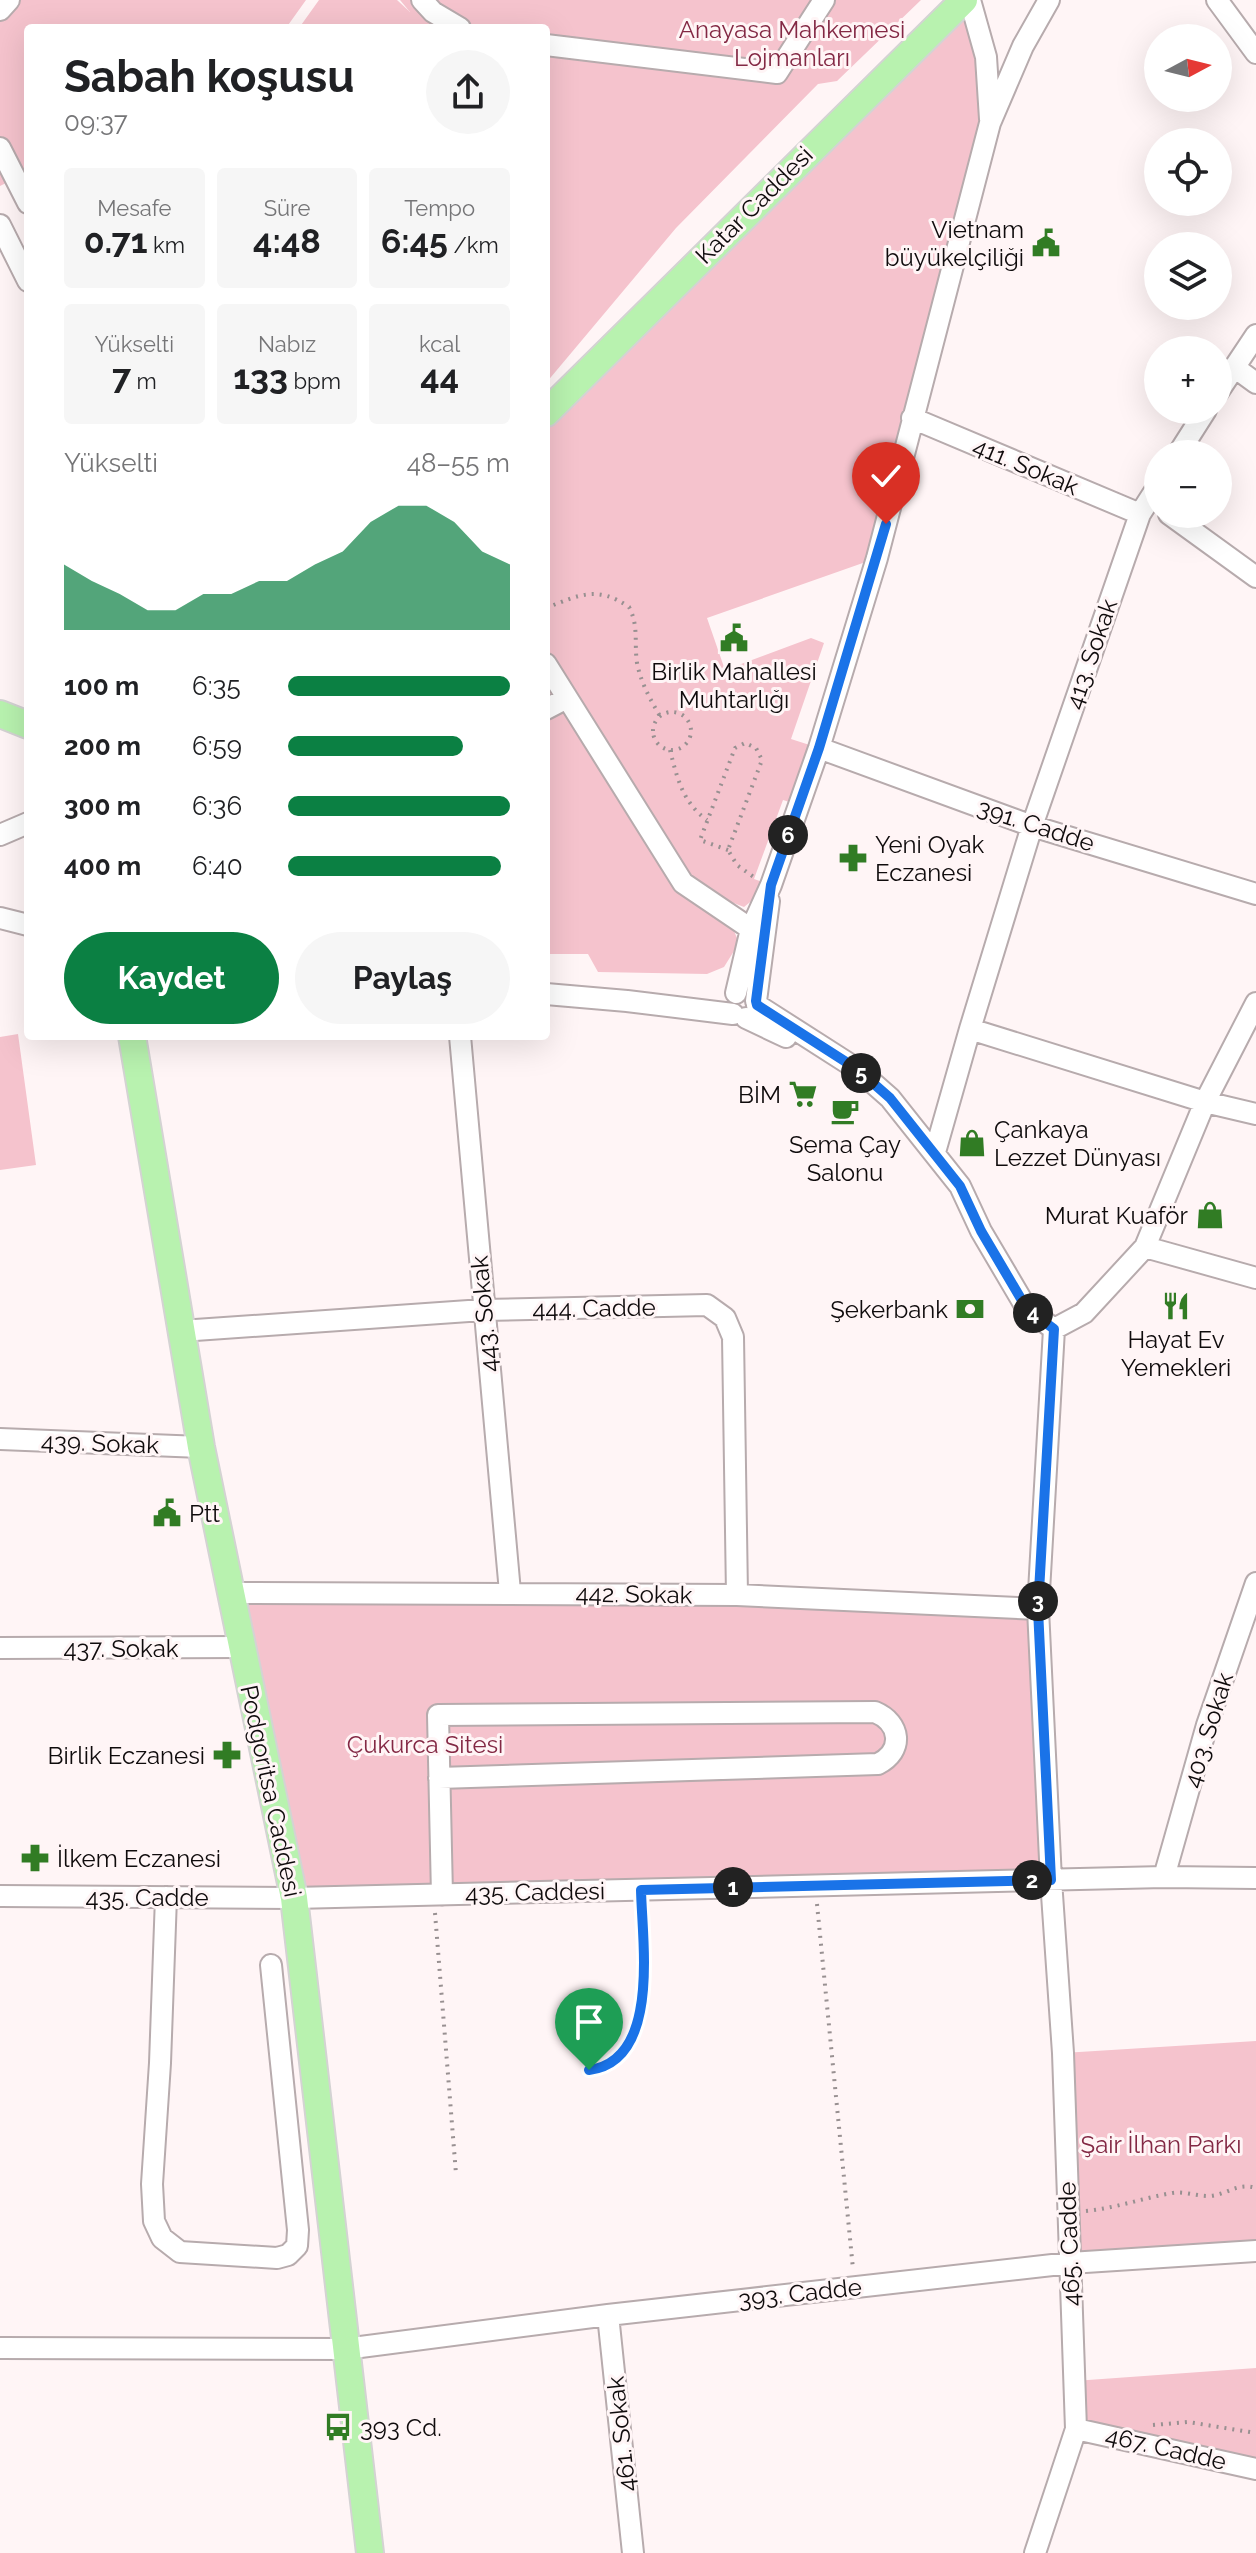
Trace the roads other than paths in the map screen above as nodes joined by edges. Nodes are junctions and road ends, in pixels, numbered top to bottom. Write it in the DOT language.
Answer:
graph roads {
  1 [pos="9,0"];
  2 [pos="422,0"];
  3 [pos="824,0"];
  4 [pos="964,0"];
  5 [pos="970,0"];
  6 [pos="1049,0"];
  7 [pos="1217,0"];
  8 [pos="0,10"];
  9 [pos="453,24"];
  10 [pos="550,45"];
  11 [pos="1256,53"];
  12 [pos="990,123"];
  13 [pos="0,148"];
  14 [pos="23,179"];
  15 [pos="2,234"];
  16 [pos="24,274"];
  17 [pos="1256,335"];
  18 [pos="1234,367"];
  19 [pos="1232,370"];
  20 [pos="1256,383"];
  21 [pos="550,409"];
  22 [pos="912,418"];
  23 [pos="1144,500"];
  24 [pos="1144,521"];
  25 [pos="1188,528"];
  26 [pos="1256,577"];
  27 [pos="550,670"];
  28 [pos="567,698"];
  29 [pos="550,707"];
  30 [pos="0,714"];
  31 [pos="24,723"];
  32 [pos="819,748"];
  33 [pos="24,825"];
  34 [pos="1032,826"];
  35 [pos="0,835"];
  36 [pos="771,884"];
  37 [pos="1256,894"];
  38 [pos="0,918"];
  39 [pos="24,924"];
  40 [pos="751,929"];
  41 [pos="550,994"];
  42 [pos="1256,1003"];
  43 [pos="743,1005"];
  44 [pos="970,1029"];
  45 [pos="133,1040"];
  46 [pos="460,1040"];
  47 [pos="1205,1102"];
  48 [pos="1256,1114"];
  49 [pos="935,1152"];
  50 [pos="1145,1247"];
  51 [pos="1256,1278"];
  52 [pos="483,1310"];
  53 [pos="1054,1329"];
  54 [pos="181,1331"];
  55 [pos="0,1439"];
  56 [pos="201,1447"];
  57 [pos="1256,1583"];
  58 [pos="510,1592"];
  59 [pos="231,1593"];
  60 [pos="737,1595"];
  61 [pos="1038,1609"];
  62 [pos="242,1647"];
  63 [pos="0,1648"];
  64 [pos="439,1778"];
  65 [pos="1164,1877"];
  66 [pos="1256,1878"];
  67 [pos="1051,1880"];
  68 [pos="438,1895"];
  69 [pos="0,1896"];
  70 [pos="166,1897"];
  71 [pos="294,1898"];
  72 [pos="271,1965"];
  73 [pos="1256,2251"];
  74 [pos="1070,2263"];
  75 [pos="608,2315"];
  76 [pos="0,2348"];
  77 [pos="345,2349"];
  78 [pos="1076,2429"];
  79 [pos="1256,2469"];
  80 [pos="370,2553"];
  81 [pos="633,2553"];
  82 [pos="1035,2553"];
  1 -- 8 [label="street"];
  2 -- 9 [label="street"];
  3 -- 10 [label="street"];
  4 -- 21 [label="main road, Katar Caddesi"];
  5 -- 12 [label="street"];
  6 -- 12 [label="street"];
  7 -- 11 [label="street"];
  12 -- 22 [label="street"];
  13 -- 14 [label="street"];
  15 -- 16 [label="street"];
  17 -- 18 [label="street"];
  18 -- 19 [label="street"];
  18 -- 20 [label="street"];
  22 -- 23 [label="street, 411. Sokak"];
  22 -- 32 [label="street"];
  24 -- 34 [label="street, 413. Sokak"];
  25 -- 26 [label="street"];
  27 -- 28 [label="street"];
  28 -- 29 [label="street"];
  28 -- 40 [label="street"];
  30 -- 31 [label="main road"];
  32 -- 34 [label="street, 391. Cadde"];
  32 -- 36 [label="street"];
  33 -- 35 [label="street"];
  34 -- 37 [label="street, 391. Cadde"];
  34 -- 44 [label="street, 413. Sokak"];
  36 -- 40 [label="street"];
  36 -- 43 [label="street"];
  38 -- 39 [label="street"];
  40 -- 43 [label="street"];
  41 -- 43 [label="street"];
  42 -- 47 [label="street"];
  43 -- 49 [label="street"];
  44 -- 47 [label="street"];
  44 -- 49 [label="street, 413. Sokak"];
  45 -- 54 [label="main road, Podgoritsa Caddesi"];
  46 -- 52 [label="street, 443. Sokak"];
  47 -- 48 [label="street"];
  47 -- 50 [label="street"];
  49 -- 53 [label="street"];
  50 -- 51 [label="street"];
  50 -- 53 [label="street"];
  52 -- 54 [label="street, 444. Cadde"];
  52 -- 58 [label="street, 443. Sokak"];
  52 -- 60 [label="street, 444. Cadde"];
  53 -- 61 [label="street, 465. Cadde"];
  54 -- 56 [label="main road, Podgoritsa Caddesi"];
  55 -- 56 [label="street, 439. Sokak"];
  56 -- 59 [label="main road, Podgoritsa Caddesi"];
  57 -- 65 [label="street, 403. Sokak"];
  58 -- 59 [label="street, 442. Sokak"];
  58 -- 60 [label="street, 442. Sokak"];
  59 -- 62 [label="main road, Podgoritsa Caddesi"];
  60 -- 61 [label="street, 442. Sokak"];
  61 -- 67 [label="street, 465. Cadde"];
  62 -- 63 [label="street, 437. Sokak"];
  62 -- 71 [label="main road, Podgoritsa Caddesi"];
  64 -- 64 [label="street"];
  64 -- 68 [label="street"];
  65 -- 66 [label="street, 435. Caddesi"];
  65 -- 67 [label="street, 435. Caddesi"];
  67 -- 68 [label="street, 435. Caddesi"];
  67 -- 74 [label="street, 465. Cadde"];
  68 -- 71 [label="street, 435. Caddesi"];
  69 -- 70 [label="street, 435. Cadde"];
  70 -- 71 [label="street, 435. Cadde"];
  70 -- 72 [label="street"];
  71 -- 77 [label="main road, Podgoritsa Caddesi"];
  73 -- 74 [label="street, 393. Cadde"];
  74 -- 75 [label="street, 393. Cadde"];
  74 -- 78 [label="street, 465. Cadde"];
  75 -- 77 [label="street, 393. Cadde"];
  75 -- 81 [label="street, 461. Sokak"];
  76 -- 77 [label="street, 393. Cadde"];
  77 -- 80 [label="main road, Podgoritsa Caddesi"];
  78 -- 79 [label="street, 467. Cadde"];
  78 -- 82 [label="street, 465. Cadde"];
}
